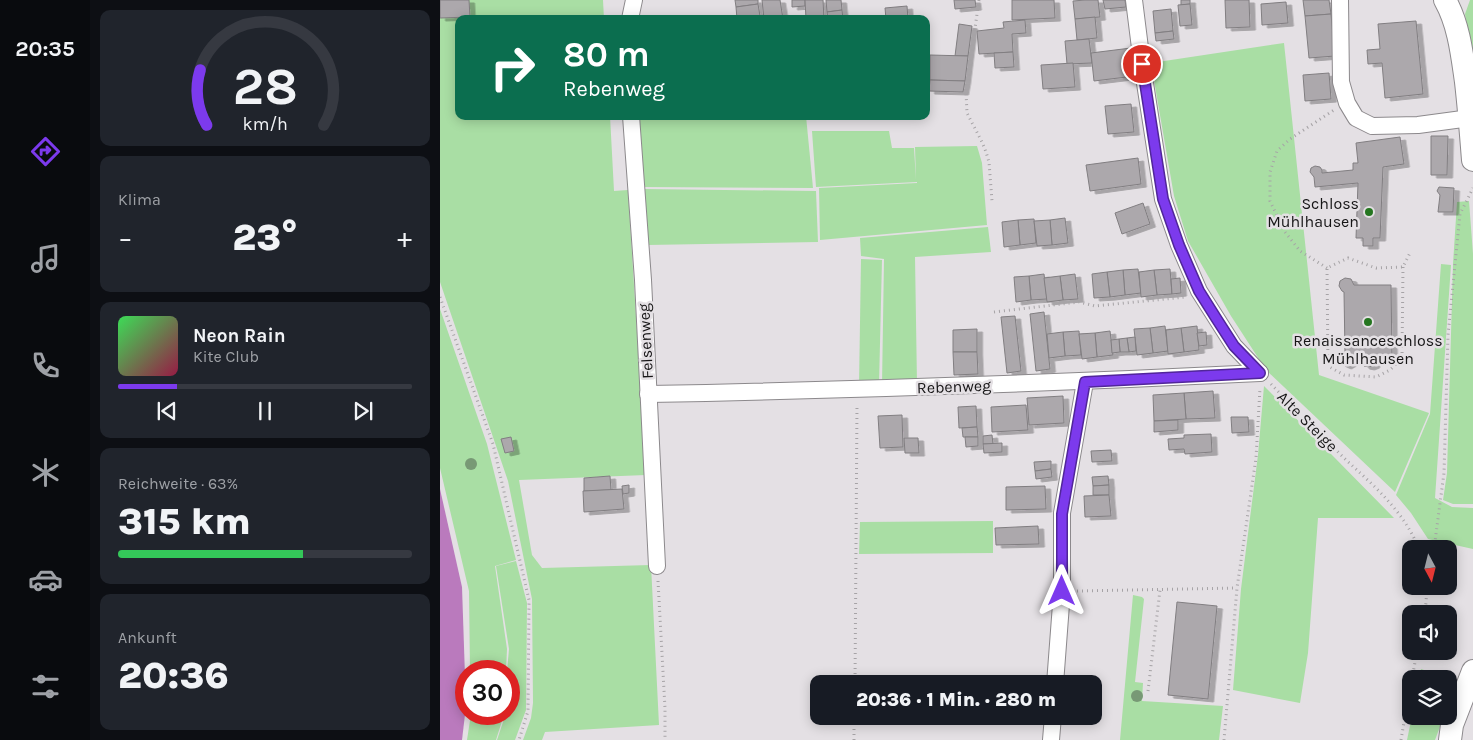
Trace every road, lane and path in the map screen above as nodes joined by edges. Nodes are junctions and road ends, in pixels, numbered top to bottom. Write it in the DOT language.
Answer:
graph roads {
  1 [pos="634,0"];
  2 [pos="979,0"];
  3 [pos="1134,0"];
  4 [pos="1340,0"];
  5 [pos="1452,4"];
  6 [pos="631,15"];
  7 [pos="1346,104"];
  8 [pos="1470,118"];
  9 [pos="631,120"];
  10 [pos="1473,160"];
  11 [pos="1473,188"];
  12 [pos="992,201"];
  13 [pos="1410,253"];
  14 [pos="1403,267"];
  15 [pos="1327,268"];
  16 [pos="1191,296"];
  17 [pos="440,297"];
  18 [pos="994,312"];
  19 [pos="1260,373"];
  20 [pos="1085,382"];
  21 [pos="857,390"];
  22 [pos="648,394"];
  23 [pos="1416,540"];
  24 [pos="1435,540"];
  25 [pos="657,566"];
  26 [pos="1237,588"];
  27 [pos="1160,590"];
  28 [pos="1062,591"];
  29 [pos="1473,671"];
  30 [pos="855,675"];
  31 [pos="1056,675"];
  32 [pos="1148,691"];
  33 [pos="854,725"];
  34 [pos="1052,725"];
  35 [pos="1404,725"];
  36 [pos="519,740"];
  37 [pos="665,740"];
  38 [pos="854,740"];
  39 [pos="1051,740"];
  40 [pos="1224,740"];
  41 [pos="1401,740"];
  42 [pos="1450,740"];
  1 -- 6 [label="street"];
  2 -- 12 [label="path"];
  3 -- 19 [label="street"];
  4 -- 7 [label="street"];
  5 -- 8 [label="street"];
  7 -- 8 [label="street"];
  7 -- 15 [label="path"];
  8 -- 10 [label="street"];
  9 -- 22 [label="street, Felsenweg"];
  11 -- 24 [label="path"];
  13 -- 14 [label="path"];
  14 -- 15 [label="path"];
  14 -- 15 [label="path"];
  16 -- 18 [label="path"];
  17 -- 36 [label="path"];
  19 -- 20 [label="street, Rebenweg"];
  19 -- 23 [label="path, Alte Steige"];
  19 -- 26 [label="path"];
  20 -- 21 [label="street, Rebenweg"];
  20 -- 28 [label="street"];
  21 -- 22 [label="street, Rebenweg"];
  21 -- 30 [label="path"];
  22 -- 25 [label="street, Felsenweg"];
  25 -- 37 [label="path"];
  26 -- 27 [label="path"];
  26 -- 40 [label="path"];
  27 -- 28 [label="path"];
  27 -- 32 [label="path"];
  28 -- 31 [label="street"];
  29 -- 42 [label="street"];
  33 -- 38 [label="path"];
  34 -- 39 [label="street"];
  35 -- 41 [label="path"];
}
